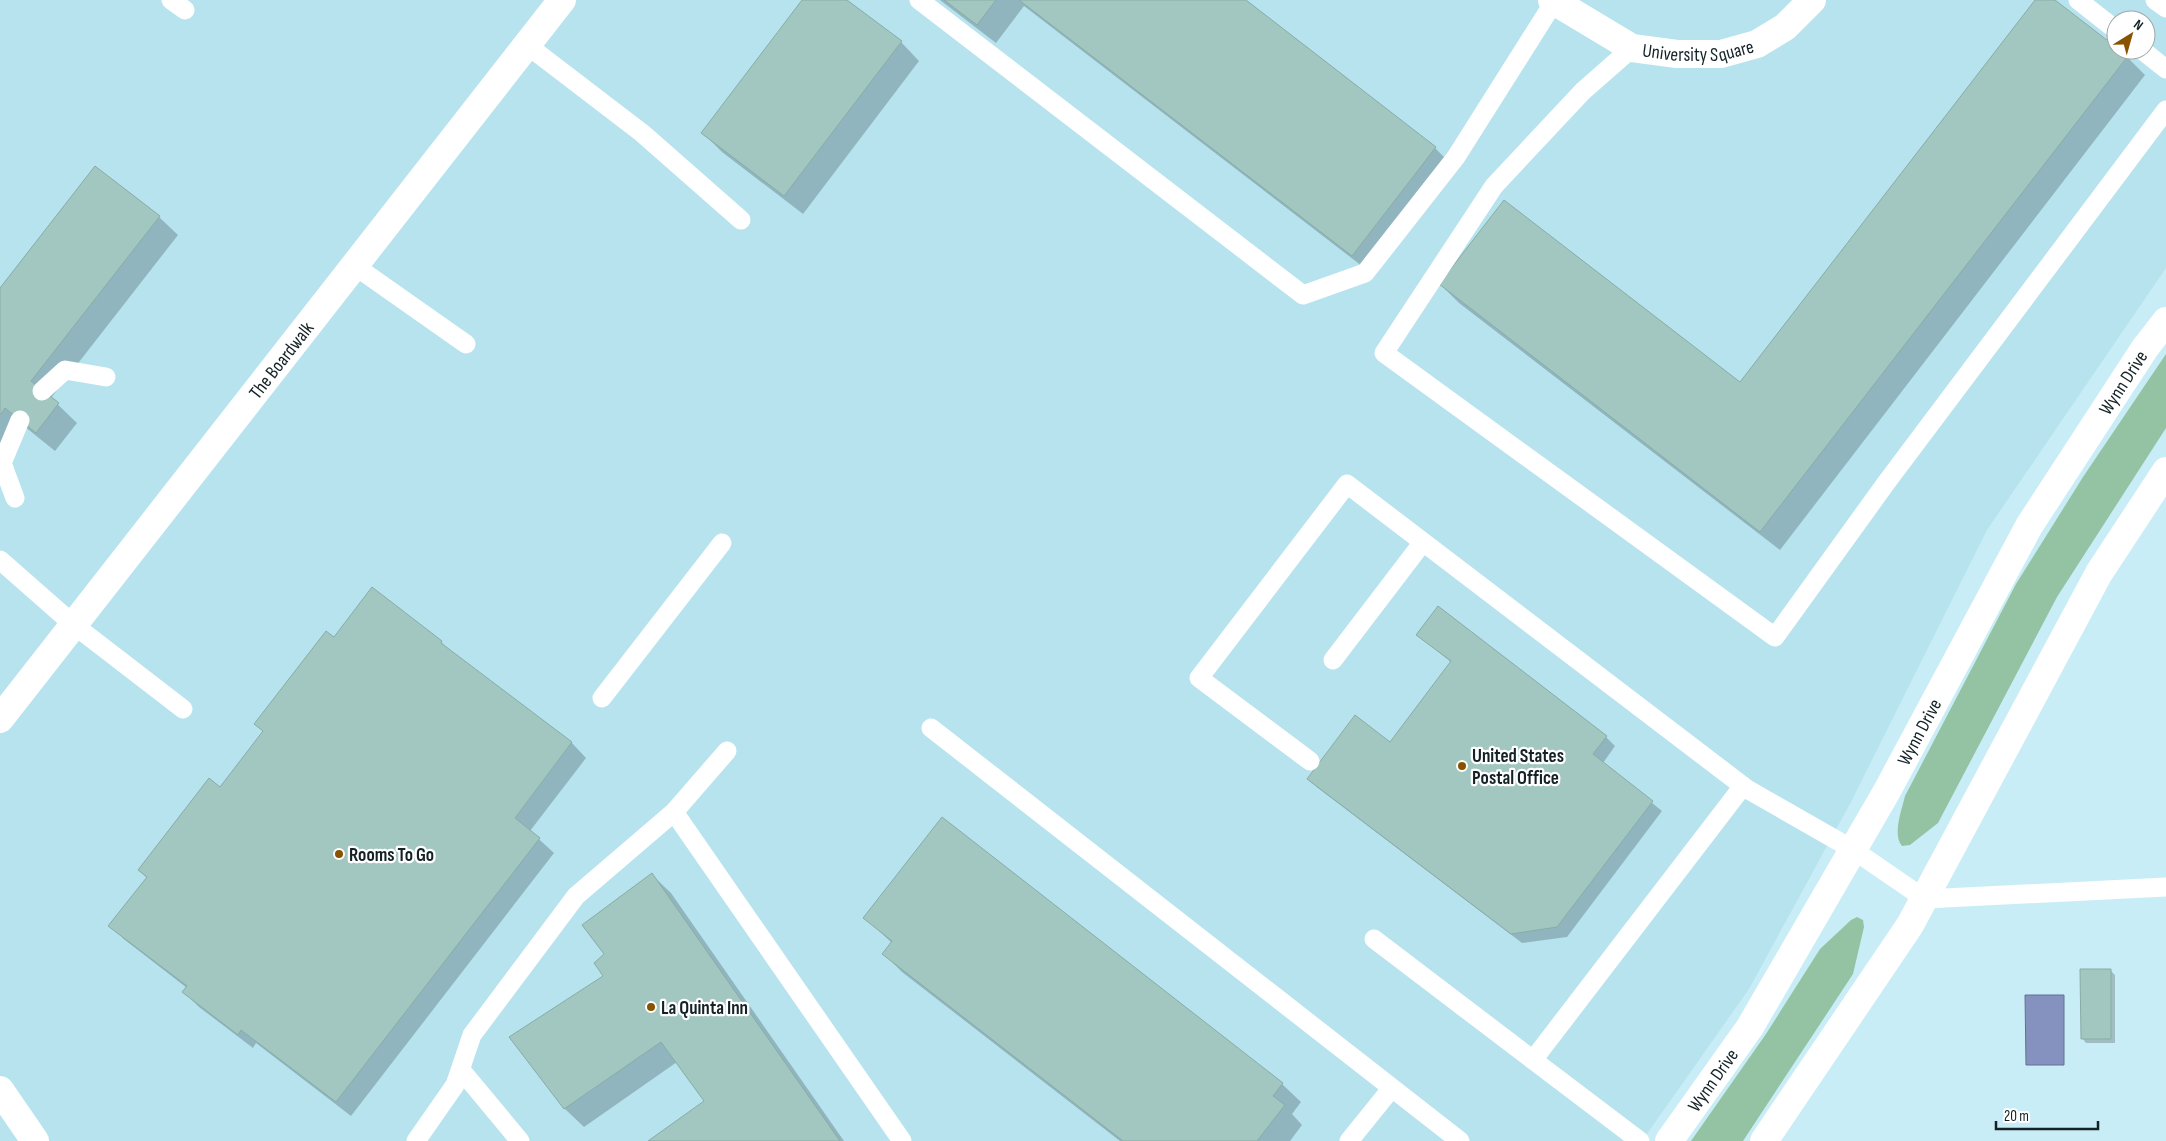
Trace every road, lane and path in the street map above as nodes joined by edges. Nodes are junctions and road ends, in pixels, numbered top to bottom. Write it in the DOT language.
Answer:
graph roads {
  1 [pos="562,0"];
  2 [pos="919,0"];
  3 [pos="1812,0"];
  4 [pos="2078,0"];
  5 [pos="2155,0"];
  6 [pos="1553,1"];
  7 [pos="2166,8"];
  8 [pos="2106,22"];
  9 [pos="527,45"];
  10 [pos="1632,48"];
  11 [pos="2155,60"];
  12 [pos="2166,69"];
  13 [pos="2166,110"];
  14 [pos="741,220"];
  15 [pos="355,266"];
  16 [pos="2166,321"];
  17 [pos="466,344"];
  18 [pos="106,377"];
  19 [pos="42,390"];
  20 [pos="20,420"];
  21 [pos="2166,471"];
  22 [pos="14,498"];
  23 [pos="1423,542"];
  24 [pos="722,543"];
  25 [pos="0,560"];
  26 [pos="74,625"];
  27 [pos="1333,660"];
  28 [pos="602,698"];
  29 [pos="183,709"];
  30 [pos="0,719"];
  31 [pos="931,728"];
  32 [pos="727,751"];
  33 [pos="1310,761"];
  34 [pos="1743,786"];
  35 [pos="674,812"];
  36 [pos="1852,849"];
  37 [pos="2166,887"];
  38 [pos="1925,899"];
  39 [pos="1374,939"];
  40 [pos="1533,1060"];
  41 [pos="460,1070"];
  42 [pos="1391,1089"];
  43 [pos="0,1090"];
  44 [pos="35,1141"];
  45 [pos="416,1141"];
  46 [pos="520,1141"];
  47 [pos="902,1141"];
  48 [pos="1349,1141"];
  49 [pos="1460,1141"];
  50 [pos="1640,1141"];
  51 [pos="1669,1141"];
  52 [pos="1764,1141"];
  1 -- 9 [label="main road, The Boardwalk"];
  2 -- 6 [label="lane"];
  3 -- 10 [label="main road, University Square"];
  4 -- 8 [label="lane"];
  5 -- 7 [label="lane"];
  6 -- 10 [label="main road, University Square"];
  9 -- 14 [label="lane"];
  9 -- 15 [label="main road, The Boardwalk"];
  10 -- 13 [label="lane"];
  11 -- 12 [label="lane"];
  15 -- 17 [label="lane"];
  15 -- 26 [label="main road, The Boardwalk"];
  16 -- 36 [label="main road, Wynn Drive"];
  18 -- 19 [label="lane"];
  20 -- 22 [label="lane"];
  21 -- 38 [label="main road"];
  23 -- 27 [label="lane"];
  23 -- 33 [label="lane"];
  23 -- 34 [label="lane"];
  24 -- 28 [label="lane"];
  25 -- 26 [label="lane"];
  26 -- 29 [label="lane"];
  26 -- 30 [label="main road, The Boardwalk"];
  31 -- 42 [label="lane"];
  32 -- 35 [label="lane"];
  34 -- 36 [label="lane"];
  34 -- 40 [label="lane"];
  35 -- 41 [label="lane"];
  35 -- 47 [label="lane"];
  36 -- 38 [label="lane"];
  36 -- 51 [label="main road, Wynn Drive"];
  37 -- 38 [label="lane"];
  38 -- 52 [label="main road"];
  39 -- 40 [label="lane"];
  40 -- 50 [label="lane"];
  41 -- 45 [label="lane"];
  41 -- 46 [label="lane"];
  42 -- 48 [label="lane"];
  42 -- 49 [label="lane"];
  43 -- 44 [label="main road"];
}
